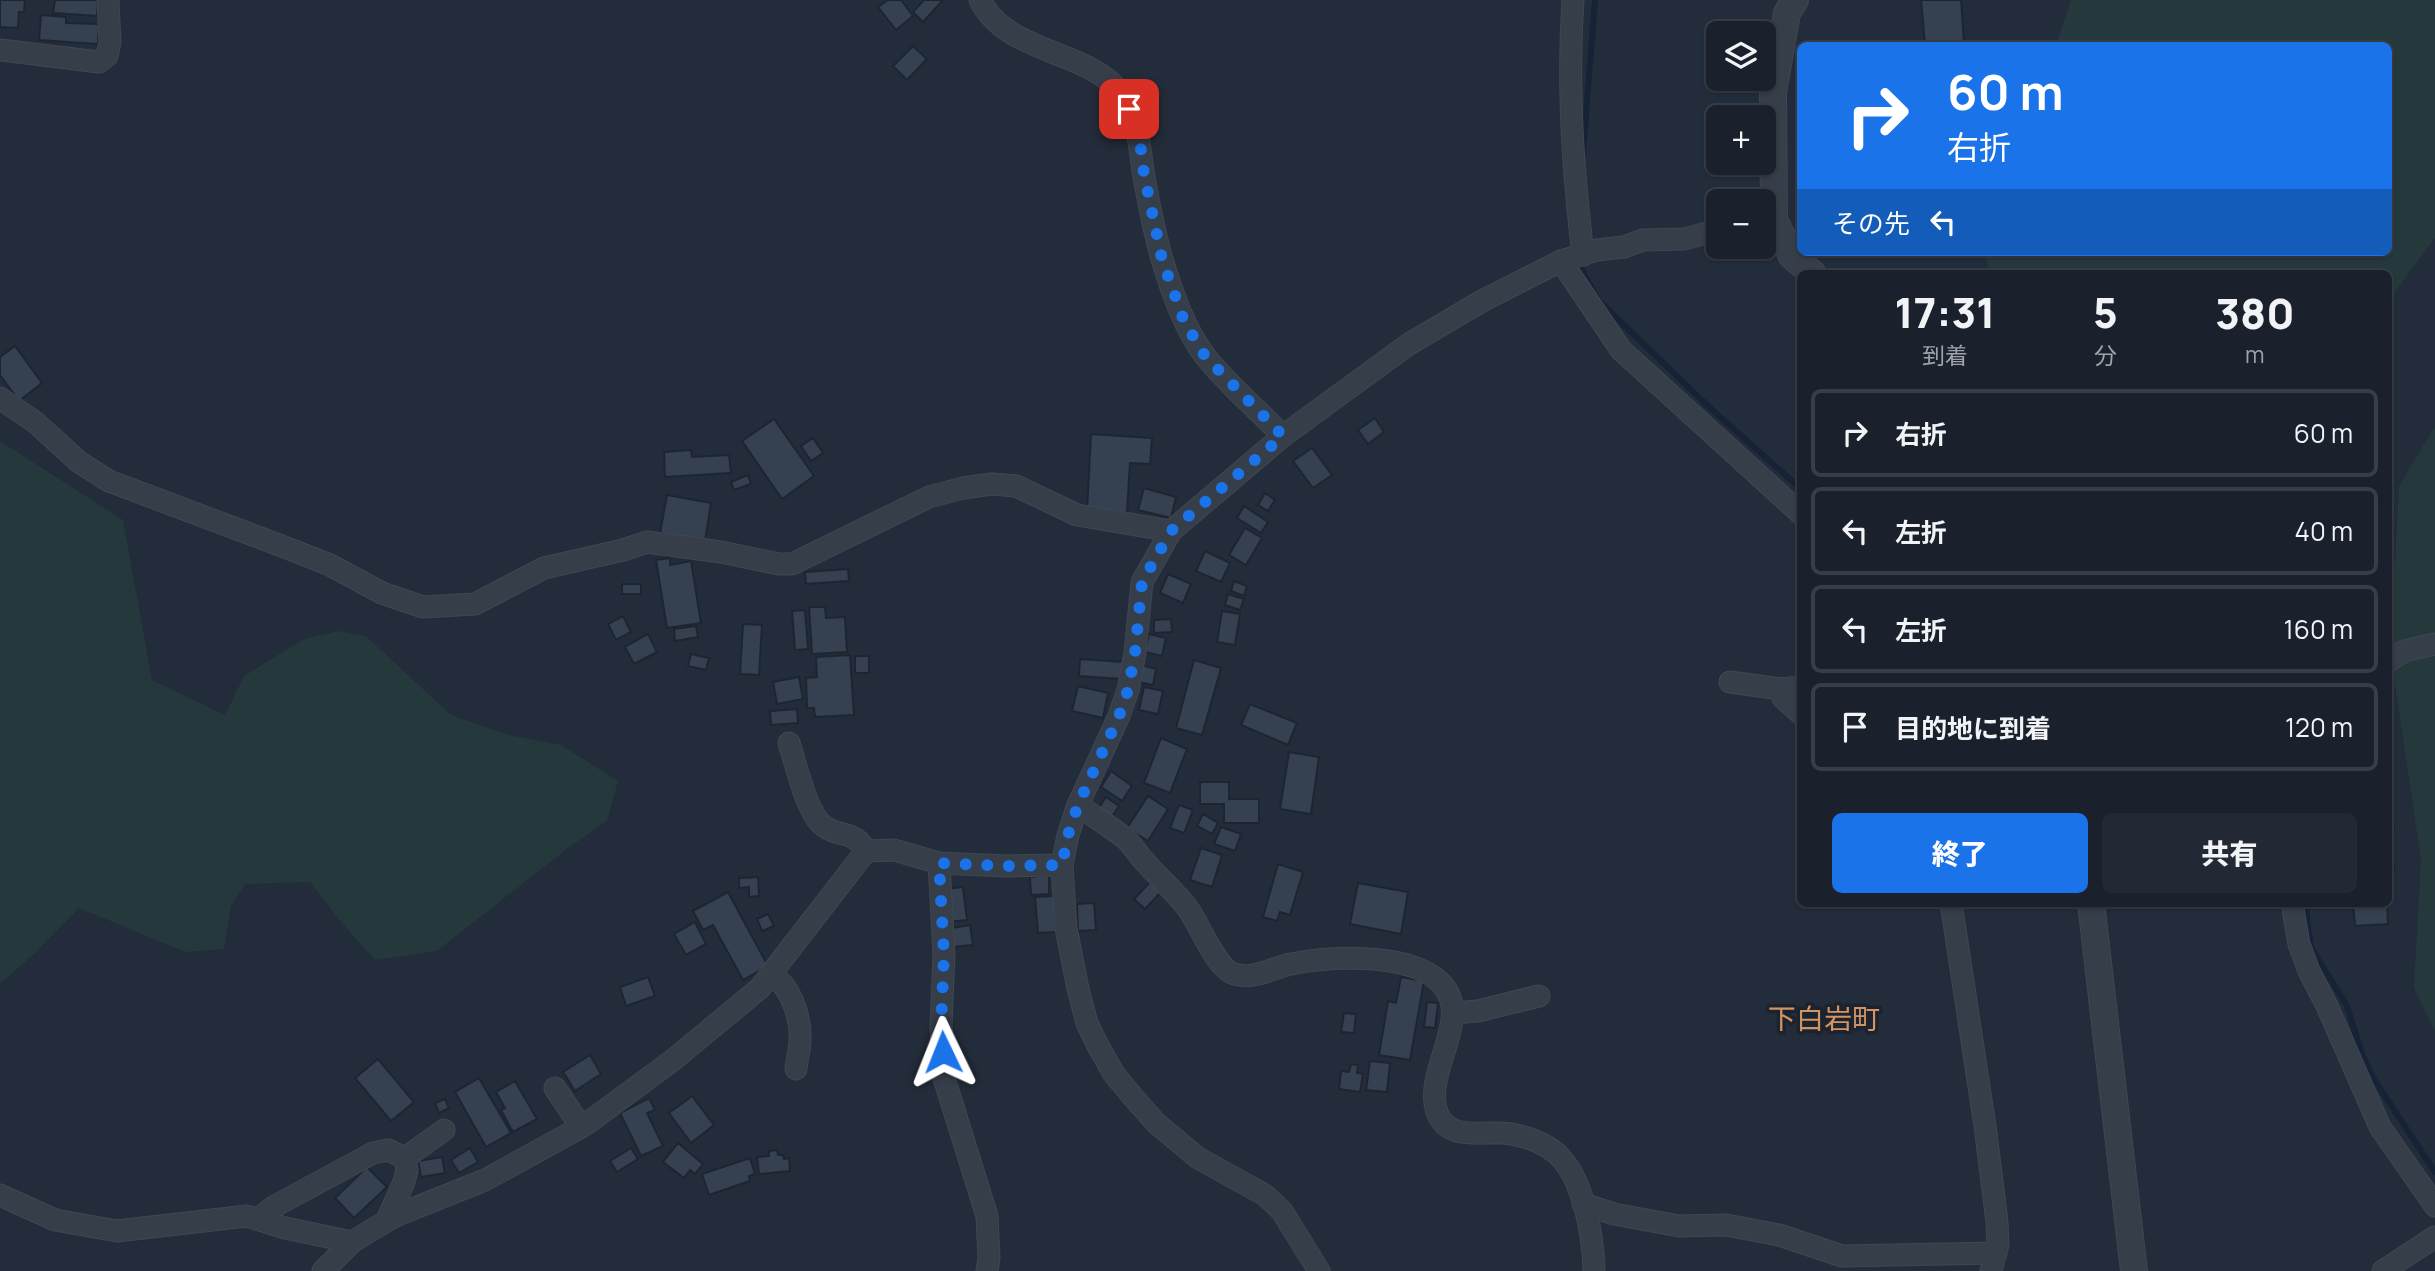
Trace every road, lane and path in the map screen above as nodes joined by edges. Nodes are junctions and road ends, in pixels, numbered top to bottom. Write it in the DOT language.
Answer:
graph roads {
  1 [pos="108,0"];
  2 [pos="980,0"];
  3 [pos="1573,0"];
  4 [pos="1795,0"];
  5 [pos="0,50"];
  6 [pos="1770,189"];
  7 [pos="1776,232"];
  8 [pos="1706,233"];
  9 [pos="1583,254"];
  10 [pos="1562,261"];
  11 [pos="1808,270"];
  12 [pos="0,398"];
  13 [pos="1283,436"];
  14 [pos="1797,510"];
  15 [pos="1171,531"];
  16 [pos="2435,645"];
  17 [pos="2392,659"];
  18 [pos="1730,682"];
  19 [pos="1791,688"];
  20 [pos="1797,710"];
  21 [pos="789,743"];
  22 [pos="1078,805"];
  23 [pos="866,851"];
  24 [pos="939,863"];
  25 [pos="1062,865"];
  26 [pos="1952,907"];
  27 [pos="2091,907"];
  28 [pos="2292,907"];
  29 [pos="771,975"];
  30 [pos="1539,996"];
  31 [pos="1453,1013"];
  32 [pos="796,1069"];
  33 [pos="555,1088"];
  34 [pos="581,1127"];
  35 [pos="444,1130"];
  36 [pos="405,1158"];
  37 [pos="0,1195"];
  38 [pos="1583,1203"];
  39 [pos="2435,1206"];
  40 [pos="258,1219"];
  41 [pos="387,1220"];
  42 [pos="2435,1237"];
  43 [pos="352,1242"];
  44 [pos="1994,1262"];
  45 [pos="323,1271"];
  46 [pos="987,1271"];
  47 [pos="1320,1271"];
  48 [pos="1594,1271"];
  49 [pos="2134,1271"];
  50 [pos="2382,1271"];
  1 -- 5 [label="street"];
  2 -- 13 [label="street"];
  3 -- 9 [label="street"];
  4 -- 6 [label="street"];
  7 -- 11 [label="street"];
  8 -- 9 [label="street"];
  9 -- 10 [label="street"];
  10 -- 13 [label="street"];
  10 -- 14 [label="street"];
  12 -- 15 [label="street"];
  13 -- 15 [label="street"];
  15 -- 22 [label="street"];
  16 -- 17 [label="street"];
  18 -- 19 [label="street"];
  19 -- 20 [label="street"];
  21 -- 23 [label="street"];
  22 -- 25 [label="street"];
  22 -- 31 [label="street"];
  23 -- 24 [label="street"];
  23 -- 29 [label="street"];
  24 -- 25 [label="street"];
  24 -- 46 [label="street"];
  25 -- 47 [label="street"];
  26 -- 44 [label="street"];
  27 -- 49 [label="street"];
  28 -- 39 [label="street"];
  29 -- 32 [label="street"];
  29 -- 34 [label="street"];
  30 -- 31 [label="street"];
  31 -- 38 [label="street"];
  33 -- 34 [label="street"];
  34 -- 41 [label="street"];
  35 -- 36 [label="street"];
  36 -- 40 [label="street"];
  36 -- 41 [label="street"];
  37 -- 40 [label="street"];
  38 -- 44 [label="street"];
  38 -- 48 [label="street"];
  40 -- 43 [label="street"];
  41 -- 43 [label="street"];
  42 -- 50 [label="street"];
  43 -- 45 [label="street"];
}
